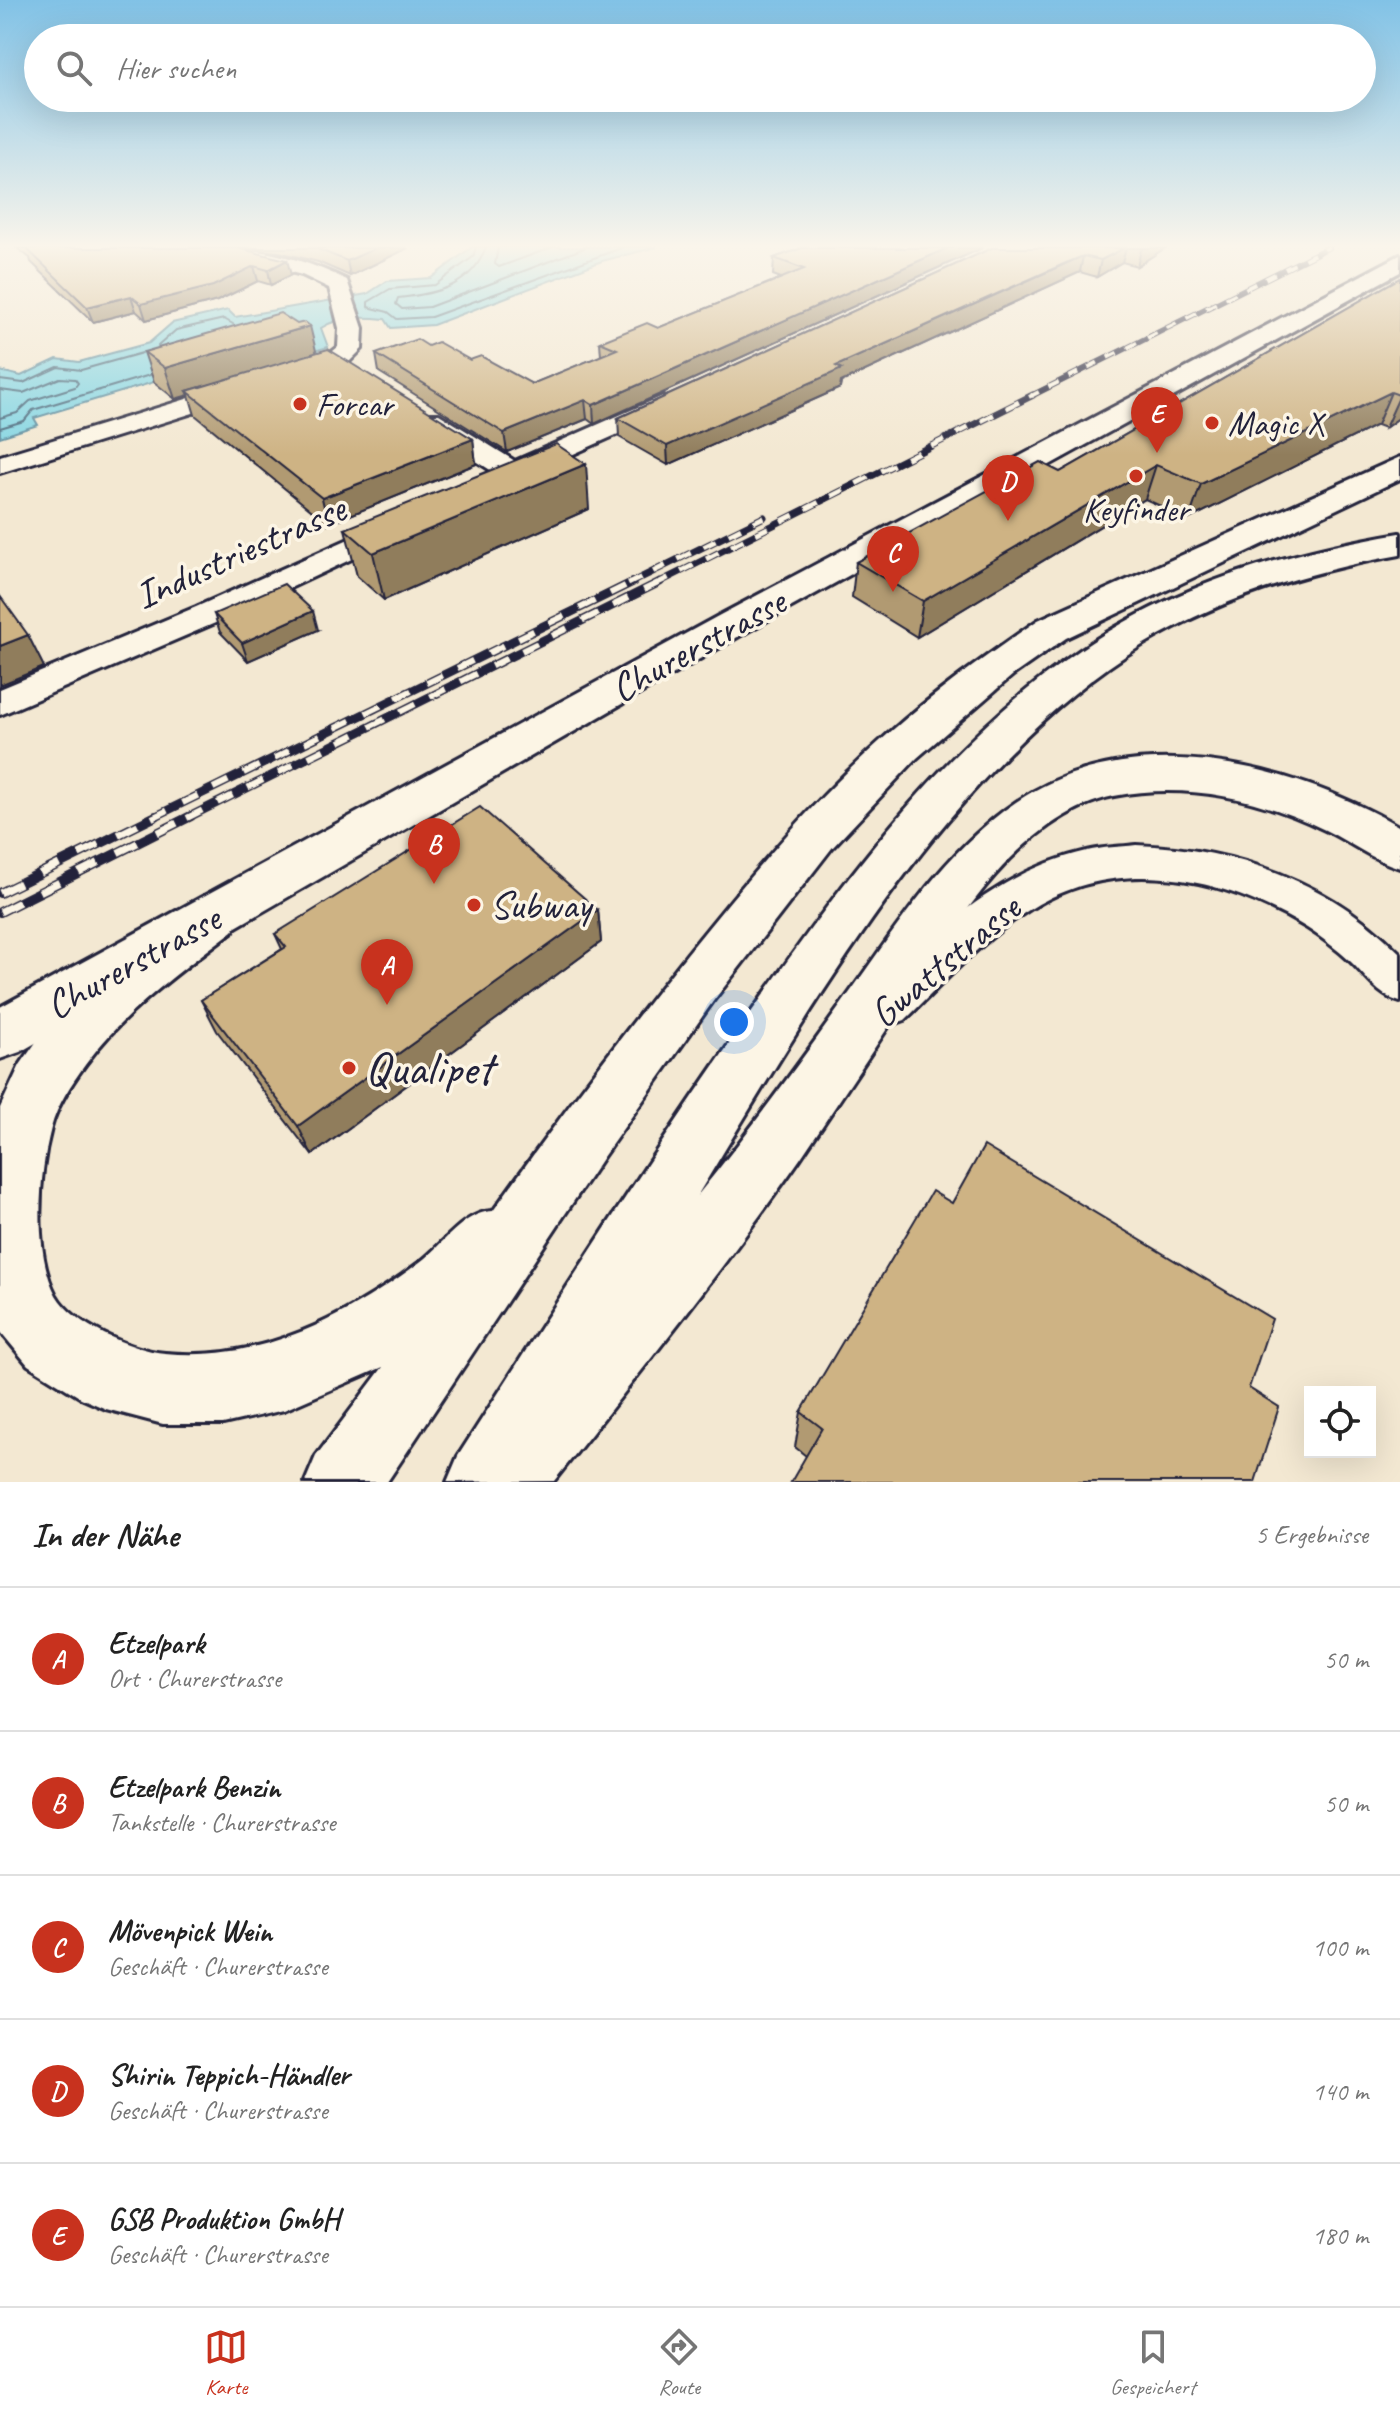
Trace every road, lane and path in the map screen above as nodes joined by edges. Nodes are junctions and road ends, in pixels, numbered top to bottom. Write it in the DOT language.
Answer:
graph roads {
  1 [pos="348,316"];
  2 [pos="1300,316"];
  3 [pos="337,360"];
  4 [pos="363,377"];
  5 [pos="682,395"];
  6 [pos="403,403"];
  7 [pos="0,465"];
  8 [pos="1400,467"];
  9 [pos="430,511"];
  10 [pos="1400,524"];
  11 [pos="1400,544"];
  12 [pos="1143,584"];
  13 [pos="0,703"];
  14 [pos="1400,850"];
  15 [pos="215,917"];
  16 [pos="1400,983"];
  17 [pos="0,1035"];
  18 [pos="840,1052"];
  19 [pos="567,1157"];
  20 [pos="14,1290"];
  21 [pos="342,1482"];
  22 [pos="484,1482"];
  23 [pos="506,1482"];
  1 -- 3 [label="street"];
  2 -- 15 [label="main road, Churerstrasse"];
  3 -- 4 [label="street"];
  3 -- 7 [label="street"];
  5 -- 6 [label="street"];
  8 -- 12 [label="main road"];
  9 -- 13 [label="street, Industriestrasse"];
  10 -- 12 [label="main road"];
  11 -- 22 [label="main road"];
  12 -- 19 [label="main road"];
  14 -- 18 [label="main road"];
  15 -- 17 [label="main road, Churerstrasse"];
  15 -- 20 [label="main road"];
  16 -- 18 [label="street, Gwattstrasse"];
  18 -- 23 [label="main road"];
  19 -- 20 [label="main road"];
  19 -- 21 [label="main road"];
}
